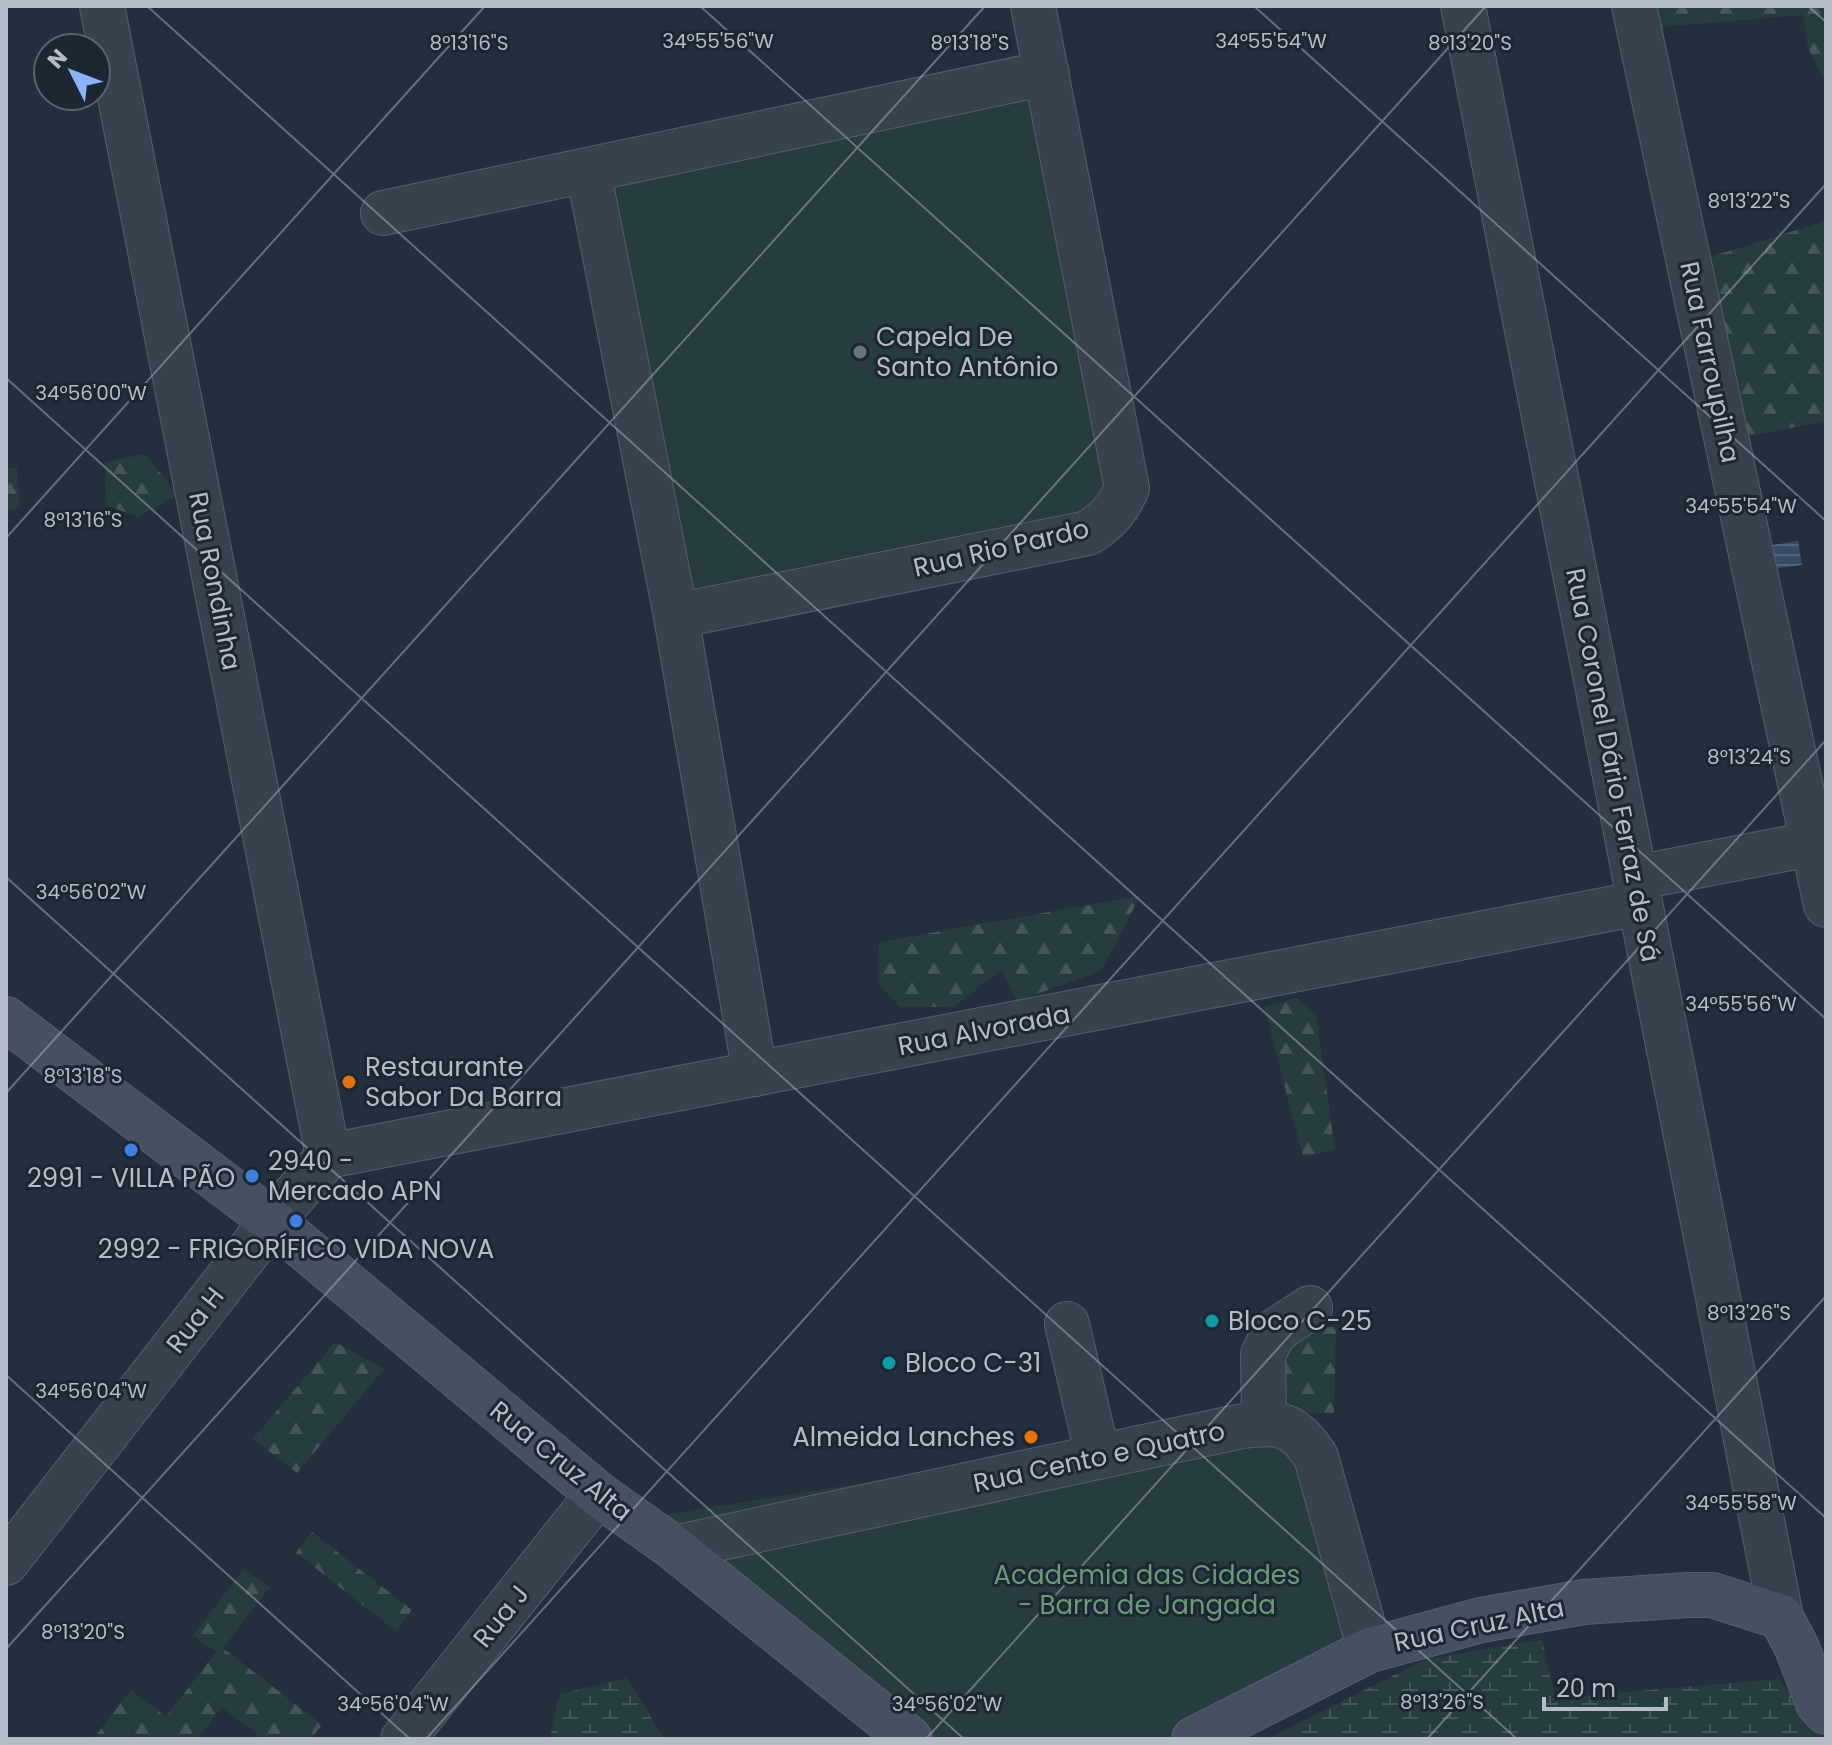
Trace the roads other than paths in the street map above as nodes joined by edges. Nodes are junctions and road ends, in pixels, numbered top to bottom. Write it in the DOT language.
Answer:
graph roads {
  1 [pos="102,6"];
  2 [pos="1033,6"];
  3 [pos="1463,6"];
  4 [pos="1634,6"];
  5 [pos="1047,73"];
  6 [pos="588,170"];
  7 [pos="383,213"];
  8 [pos="676,616"];
  9 [pos="1819,842"];
  10 [pos="1638,891"];
  11 [pos="1826,905"];
  12 [pos="6,1019"];
  13 [pos="755,1074"];
  14 [pos="328,1156"];
  15 [pos="272,1221"];
  16 [pos="1310,1308"];
  17 [pos="1067,1324"];
  18 [pos="1264,1423"];
  19 [pos="1098,1457"];
  20 [pos="598,1494"];
  21 [pos="674,1548"];
  22 [pos="6,1563"];
  23 [pos="1781,1617"];
  24 [pos="1370,1650"];
  25 [pos="1826,1712"];
  26 [pos="403,1739"];
  27 [pos="910,1739"];
  28 [pos="1194,1739"];
  1 -- 14 [label="street, Rua Rondinha"];
  2 -- 5 [label="street, Rua Rio Pardo"];
  3 -- 10 [label="street, Rua Coronel Dário Ferraz de Sá"];
  4 -- 9 [label="street, Rua Farroupilha"];
  5 -- 6 [label="street"];
  5 -- 8 [label="street, Rua Rio Pardo"];
  6 -- 7 [label="street"];
  6 -- 8 [label="street"];
  8 -- 13 [label="street"];
  9 -- 10 [label="street, Rua Alvorada"];
  9 -- 11 [label="street, Rua Farroupilha"];
  10 -- 13 [label="street, Rua Alvorada"];
  10 -- 23 [label="street, Rua Coronel Dário Ferraz de Sá"];
  12 -- 15 [label="main road, Rua Cruz Alta"];
  13 -- 14 [label="street, Rua Alvorada"];
  14 -- 15 [label="street, Rua H"];
  15 -- 20 [label="main road, Rua Cruz Alta"];
  15 -- 22 [label="street, Rua H"];
  16 -- 18 [label="street"];
  17 -- 19 [label="street"];
  18 -- 19 [label="street, Rua Cento e Quatro"];
  18 -- 24 [label="street"];
  19 -- 21 [label="street, Rua Cento e Quatro"];
  20 -- 21 [label="main road, Rua Cruz Alta"];
  20 -- 26 [label="street, Rua J"];
  21 -- 27 [label="main road, Rua Cruz Alta"];
  23 -- 24 [label="main road, Rua Cruz Alta"];
  23 -- 25 [label="main road"];
  24 -- 28 [label="main road, Rua Cruz Alta"];
}
